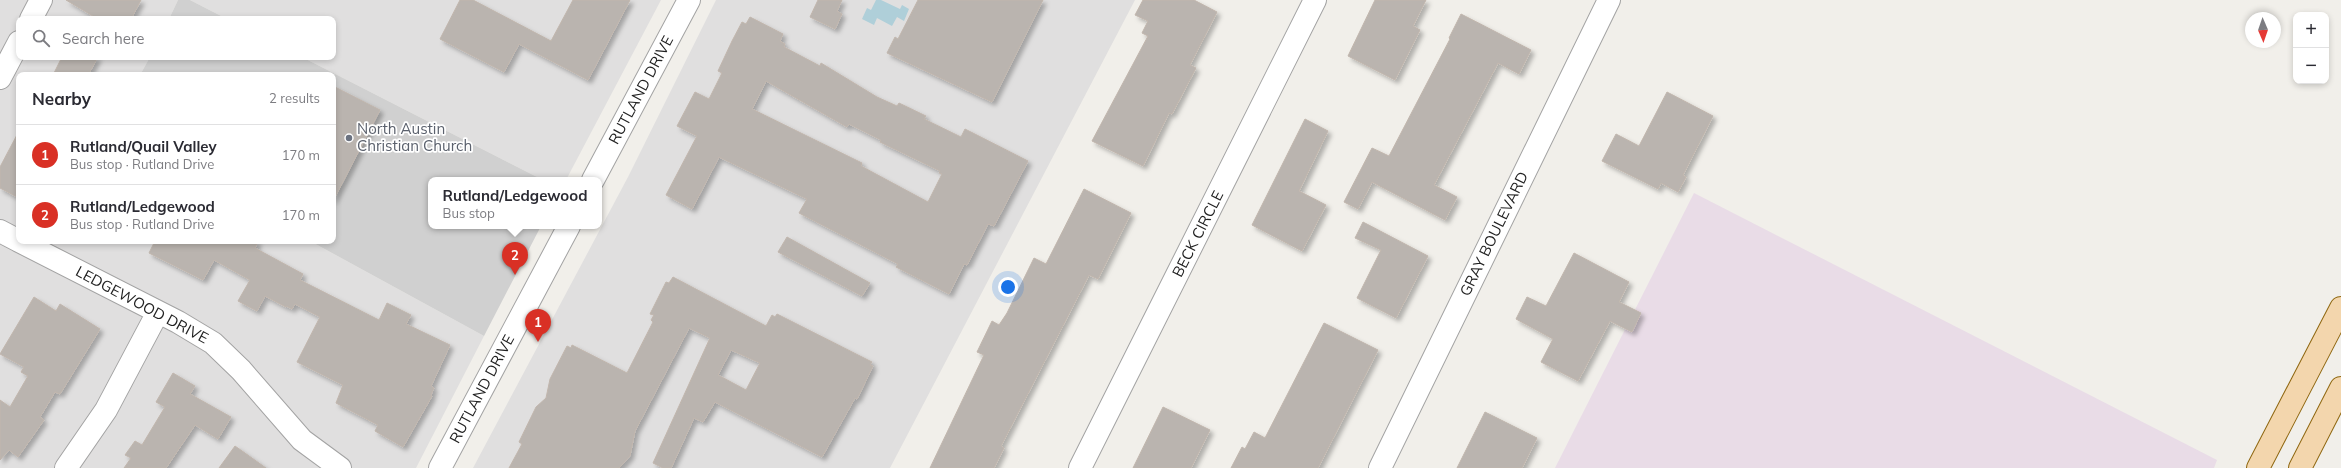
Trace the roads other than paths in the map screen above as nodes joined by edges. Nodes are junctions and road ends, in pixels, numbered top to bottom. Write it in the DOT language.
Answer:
graph roads {
  1 [pos="40,0"];
  2 [pos="689,0"];
  3 [pos="1315,0"];
  4 [pos="1609,0"];
  5 [pos="32,16"];
  6 [pos="16,48"];
  7 [pos="0,78"];
  8 [pos="595,177"];
  9 [pos="567,229"];
  10 [pos="0,231"];
  11 [pos="16,239"];
  12 [pos="25,244"];
  13 [pos="2341,308"];
  14 [pos="158,312"];
  15 [pos="2341,388"];
  16 [pos="66,468"];
  17 [pos="340,468"];
  18 [pos="440,468"];
  19 [pos="1080,468"];
  20 [pos="1380,468"];
  21 [pos="2258,468"];
  22 [pos="2300,468"];
  1 -- 5 [label="street"];
  2 -- 8 [label="street, RUTLAND DRIVE"];
  3 -- 19 [label="street, BECK CIRCLE"];
  4 -- 20 [label="street, GRAY BOULEVARD"];
  6 -- 7 [label="street"];
  9 -- 18 [label="street, RUTLAND DRIVE"];
  10 -- 11 [label="street, LEDGEWOOD DRIVE"];
  12 -- 14 [label="street, LEDGEWOOD DRIVE"];
  13 -- 21 [label="main road"];
  14 -- 16 [label="street"];
  14 -- 17 [label="street, LEDGEWOOD DRIVE"];
  15 -- 22 [label="main road"];
}
